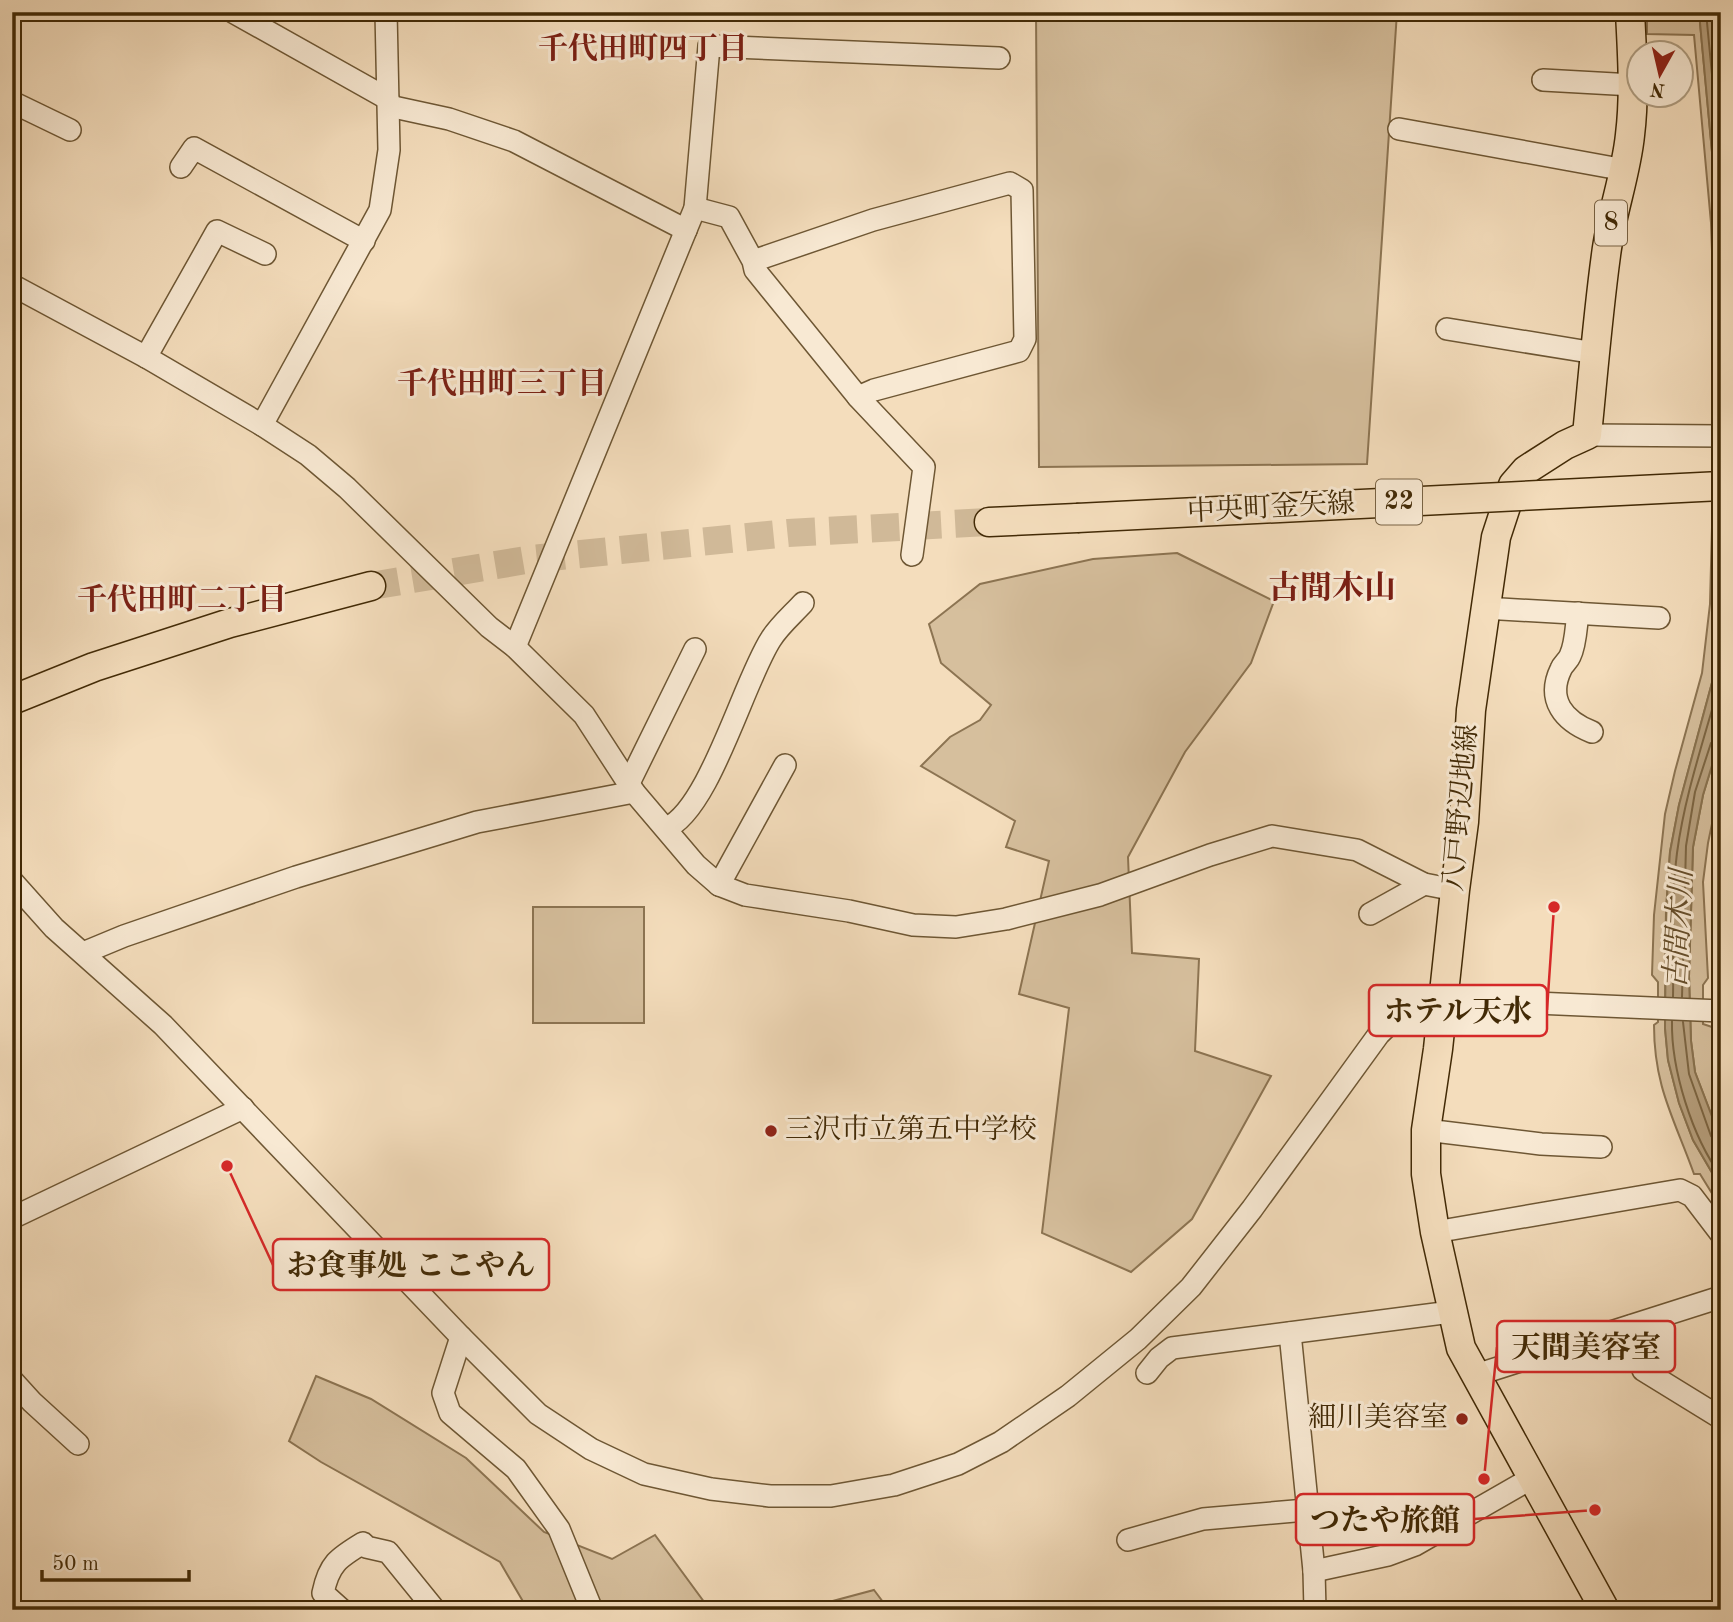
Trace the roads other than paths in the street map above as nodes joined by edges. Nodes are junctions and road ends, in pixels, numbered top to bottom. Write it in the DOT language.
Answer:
graph roads {
  1 [pos="233,12"];
  2 [pos="386,12"];
  3 [pos="1630,12"];
  4 [pos="1631,38"];
  5 [pos="999,58"];
  6 [pos="1543,80"];
  7 [pos="1624,84"];
  8 [pos="12,102"];
  9 [pos="389,102"];
  10 [pos="1632,108"];
  11 [pos="1399,129"];
  12 [pos="70,130"];
  13 [pos="181,167"];
  14 [pos="1625,170"];
  15 [pos="695,208"];
  16 [pos="686,230"];
  17 [pos="364,241"];
  18 [pos="265,254"];
  19 [pos="754,261"];
  20 [pos="12,285"];
  21 [pos="1447,329"];
  22 [pos="1595,353"];
  23 [pos="146,358"];
  24 [pos="858,397"];
  25 [pos="262,425"];
  26 [pos="1587,435"];
  27 [pos="1719,436"];
  28 [pos="1721,486"];
  29 [pos="989,522"];
  30 [pos="912,555"];
  31 [pos="371,586"];
  32 [pos="803,603"];
  33 [pos="1484,608"];
  34 [pos="1578,613"];
  35 [pos="1659,618"];
  36 [pos="515,646"];
  37 [pos="695,649"];
  38 [pos="12,699"];
  39 [pos="1592,732"];
  40 [pos="785,765"];
  41 [pos="631,787"];
  42 [pos="666,828"];
  43 [pos="1424,884"];
  44 [pos="719,885"];
  45 [pos="15,890"];
  46 [pos="1454,890"];
  47 [pos="1370,914"];
  48 [pos="83,953"];
  49 [pos="1444,999"];
  50 [pos="1721,1011"];
  51 [pos="243,1108"];
  52 [pos="1426,1130"];
  53 [pos="1601,1147"];
  54 [pos="12,1218"];
  55 [pos="1435,1232"];
  56 [pos="1721,1234"];
  57 [pos="1721,1297"];
  58 [pos="1451,1312"];
  59 [pos="1631,1326"];
  60 [pos="1290,1333"];
  61 [pos="461,1337"];
  62 [pos="1147,1373"];
  63 [pos="1476,1375"];
  64 [pos="12,1380"];
  65 [pos="1721,1418"];
  66 [pos="78,1444"];
  67 [pos="1532,1478"];
  68 [pos="1306,1510"];
  69 [pos="1128,1540"];
  70 [pos="1314,1571"];
  71 [pos="342,1610"];
  72 [pos="435,1610"];
  73 [pos="592,1610"];
  74 [pos="1315,1610"];
  75 [pos="1605,1610"];
  1 -- 9 [label="street"];
  2 -- 9 [label="street"];
  3 -- 4 [label="main road, 8"];
  5 -- 15 [label="street"];
  6 -- 7 [label="street"];
  8 -- 12 [label="street"];
  9 -- 16 [label="street"];
  9 -- 17 [label="street"];
  10 -- 14 [label="main road, 8"];
  11 -- 14 [label="street"];
  13 -- 17 [label="street"];
  14 -- 22 [label="main road, 8"];
  15 -- 16 [label="street"];
  15 -- 19 [label="street"];
  16 -- 36 [label="street"];
  17 -- 25 [label="street"];
  18 -- 23 [label="street"];
  19 -- 24 [label="street"];
  19 -- 24 [label="street"];
  20 -- 23 [label="street"];
  21 -- 22 [label="street"];
  22 -- 26 [label="main road, 8"];
  23 -- 25 [label="street"];
  24 -- 30 [label="street"];
  25 -- 36 [label="street"];
  26 -- 27 [label="street"];
  26 -- 33 [label="main road, 八戸野辺地線"];
  28 -- 29 [label="main road, 中央町金矢線 / 22, bridge"];
  31 -- 38 [label="main road"];
  32 -- 42 [label="street"];
  33 -- 34 [label="street"];
  33 -- 46 [label="main road, 八戸野辺地線"];
  34 -- 35 [label="street"];
  34 -- 39 [label="street"];
  36 -- 41 [label="street"];
  37 -- 41 [label="street"];
  40 -- 44 [label="street"];
  41 -- 42 [label="street"];
  41 -- 48 [label="street"];
  42 -- 44 [label="street"];
  43 -- 44 [label="street"];
  43 -- 46 [label="street"];
  43 -- 47 [label="street"];
  45 -- 48 [label="street"];
  46 -- 49 [label="main road, 八戸野辺地線"];
  48 -- 51 [label="street"];
  49 -- 50 [label="street"];
  49 -- 52 [label="main road, 八戸野辺地線"];
  49 -- 61 [label="street"];
  51 -- 54 [label="street"];
  51 -- 61 [label="street"];
  52 -- 53 [label="street"];
  52 -- 55 [label="main road, 八戸野辺地線"];
  55 -- 56 [label="street"];
  55 -- 58 [label="main road, 八戸野辺地線"];
  57 -- 59 [label="street"];
  58 -- 60 [label="street"];
  58 -- 63 [label="main road, 八戸野辺地線"];
  59 -- 63 [label="street"];
  59 -- 65 [label="street"];
  60 -- 62 [label="street"];
  60 -- 68 [label="street"];
  61 -- 73 [label="street"];
  63 -- 67 [label="main road, 八戸野辺地線"];
  64 -- 66 [label="street"];
  67 -- 70 [label="street"];
  67 -- 75 [label="main road, 八戸野辺地線"];
  68 -- 69 [label="street"];
  68 -- 70 [label="street"];
  70 -- 74 [label="street"];
  71 -- 72 [label="street"];
}
